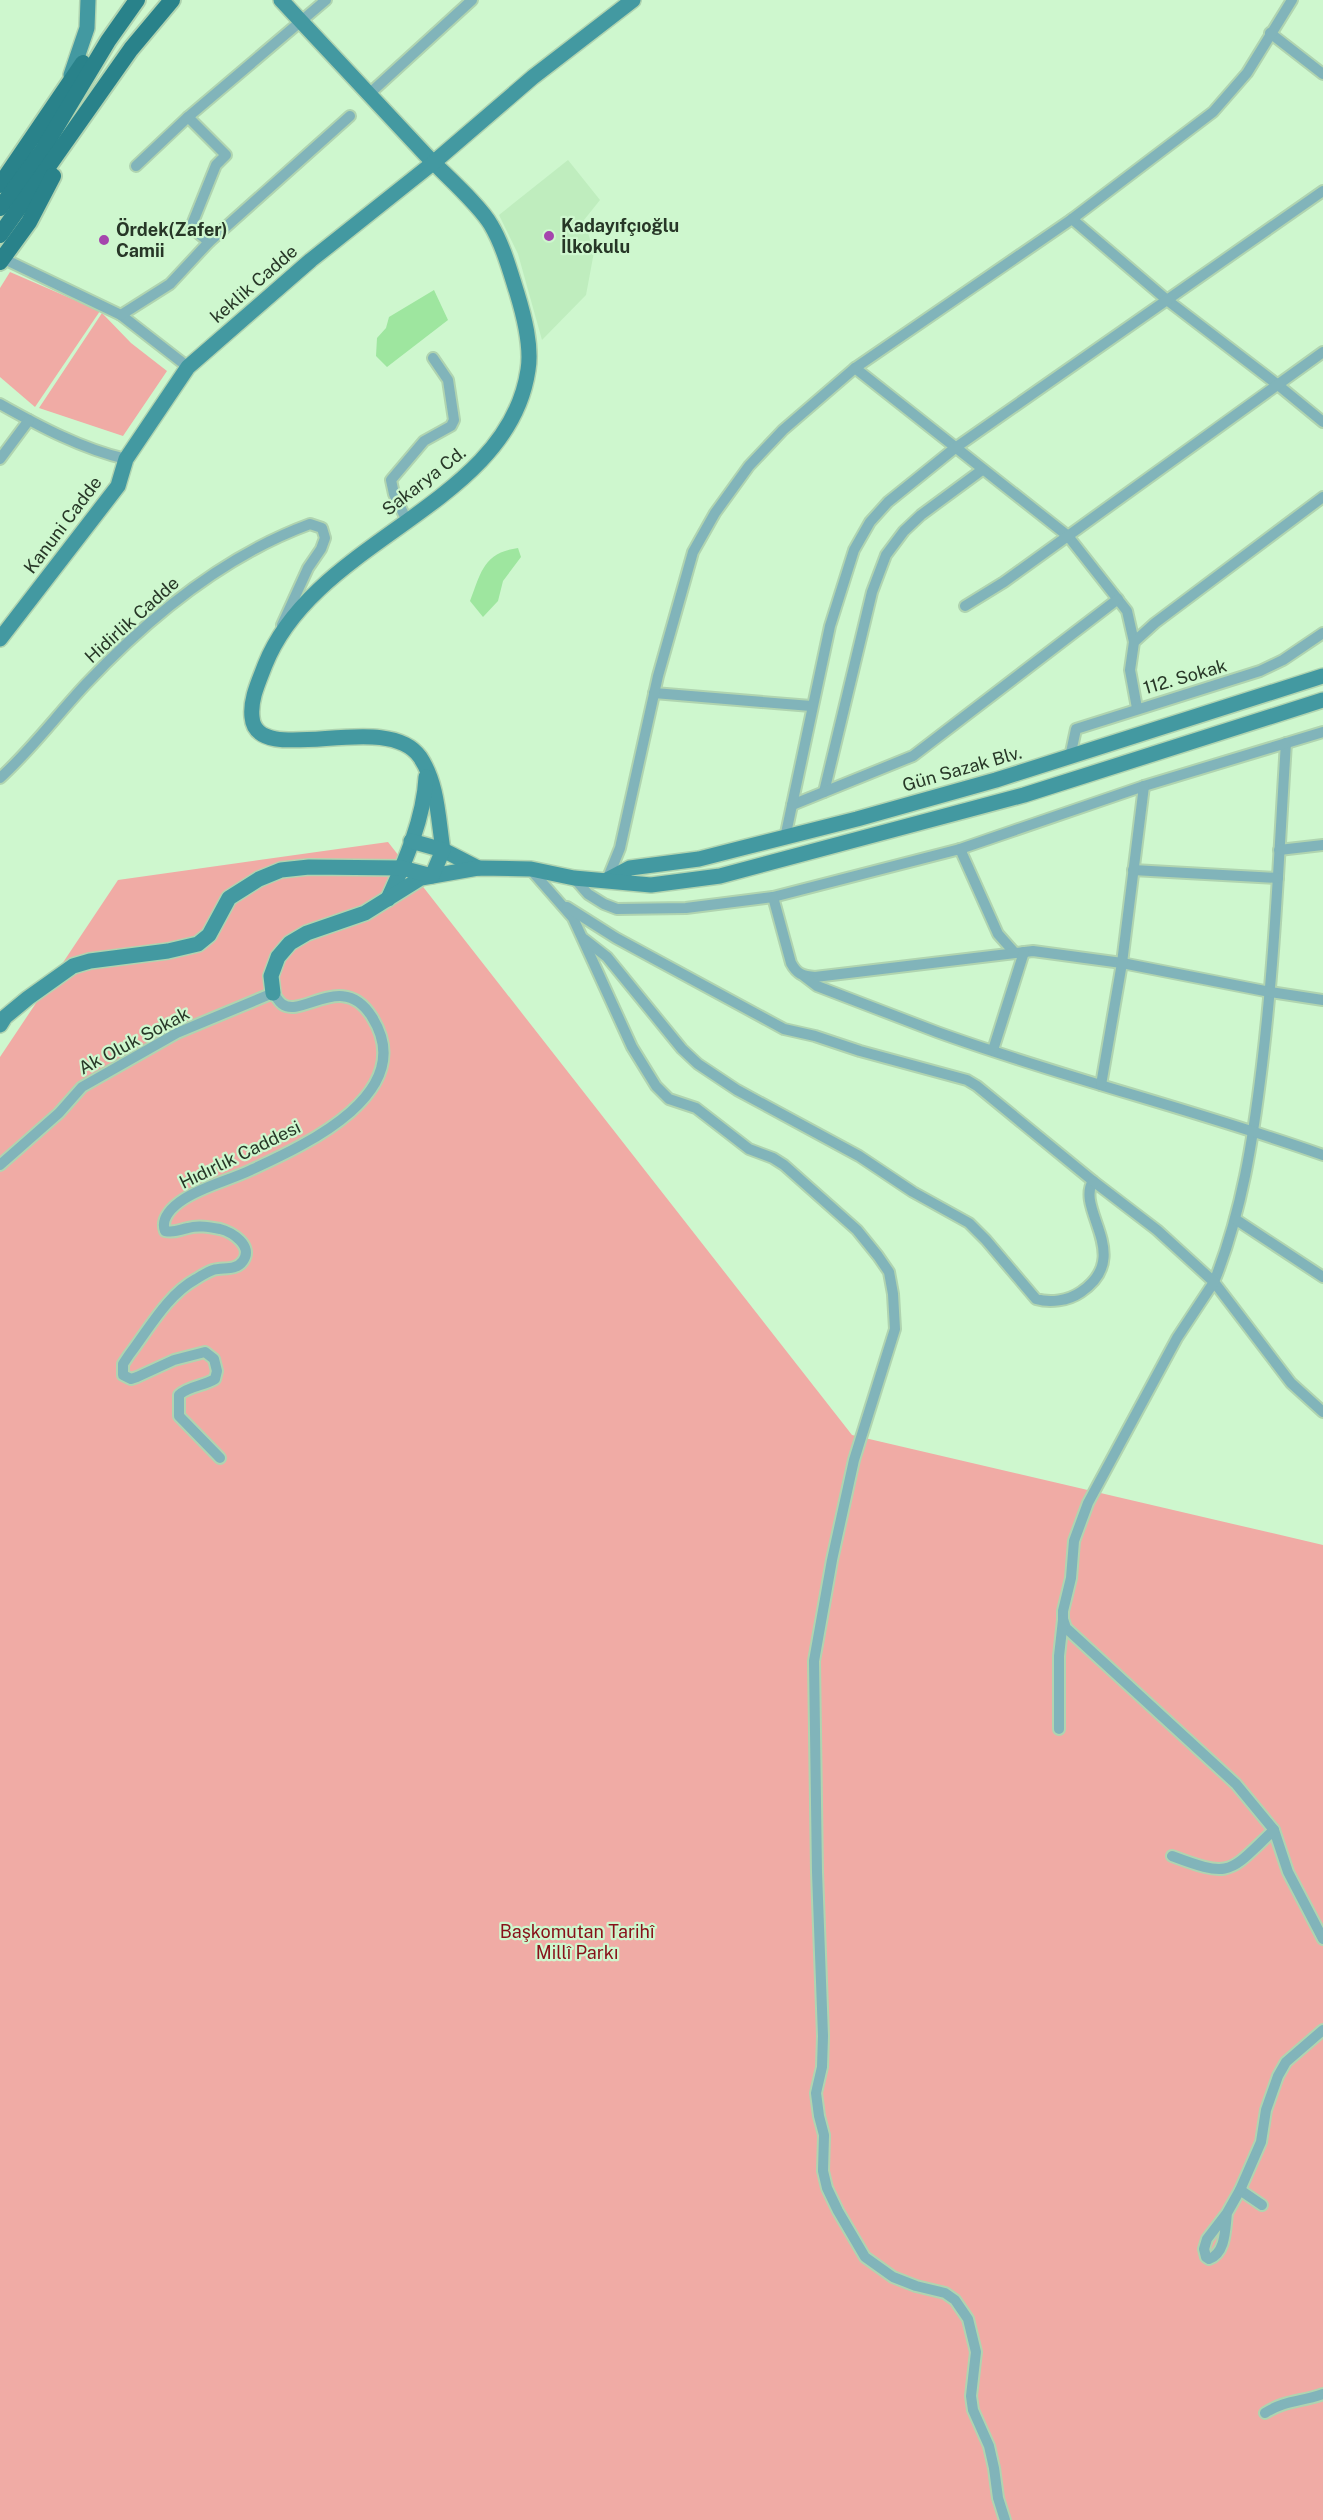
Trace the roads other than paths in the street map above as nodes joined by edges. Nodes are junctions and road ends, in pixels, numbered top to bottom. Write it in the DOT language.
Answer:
graph roads {
  1 [pos="88,0"];
  2 [pos="137,0"];
  3 [pos="172,0"];
  4 [pos="281,0"];
  5 [pos="326,0"];
  6 [pos="472,0"];
  7 [pos="633,0"];
  8 [pos="1292,0"];
  9 [pos="301,22"];
  10 [pos="120,24"];
  11 [pos="1270,33"];
  12 [pos="1323,74"];
  13 [pos="69,83"];
  14 [pos="368,95"];
  15 [pos="350,116"];
  16 [pos="188,117"];
  17 [pos="79,124"];
  18 [pos="434,163"];
  19 [pos="136,166"];
  20 [pos="0,186"];
  21 [pos="1323,191"];
  22 [pos="0,208"];
  23 [pos="1072,219"];
  24 [pos="0,235"];
  25 [pos="209,242"];
  26 [pos="1,260"];
  27 [pos="1167,300"];
  28 [pos="121,315"];
  29 [pos="1323,352"];
  30 [pos="433,358"];
  31 [pos="188,367"];
  32 [pos="855,368"];
  33 [pos="1278,385"];
  34 [pos="0,404"];
  35 [pos="29,420"];
  36 [pos="1323,422"];
  37 [pos="955,448"];
  38 [pos="0,459"];
  39 [pos="126,459"];
  40 [pos="982,470"];
  41 [pos="1323,497"];
  42 [pos="407,520"];
  43 [pos="1068,536"];
  44 [pos="1118,599"];
  45 [pos="965,606"];
  46 [pos="1323,633"];
  47 [pos="0,639"];
  48 [pos="1134,642"];
  49 [pos="271,650"];
  50 [pos="1323,676"];
  51 [pos="654,693"];
  52 [pos="1323,700"];
  53 [pos="811,706"];
  54 [pos="1137,708"];
  55 [pos="1323,732"];
  56 [pos="1286,743"];
  57 [pos="1070,757"];
  58 [pos="426,771"];
  59 [pos="0,778"];
  60 [pos="1144,786"];
  61 [pos="824,792"];
  62 [pos="792,805"];
  63 [pos="785,838"];
  64 [pos="411,841"];
  65 [pos="1323,846"];
  66 [pos="960,849"];
  67 [pos="443,850"];
  68 [pos="1279,850"];
  69 [pos="402,868"];
  70 [pos="478,868"];
  71 [pos="531,869"];
  72 [pos="1133,870"];
  73 [pos="432,876"];
  74 [pos="574,878"];
  75 [pos="1278,878"];
  76 [pos="607,880"];
  77 [pos="773,897"];
  78 [pos="387,900"];
  79 [pos="560,902"];
  80 [pos="584,939"];
  81 [pos="1019,952"];
  82 [pos="1122,963"];
  83 [pos="804,976"];
  84 [pos="1270,992"];
  85 [pos="273,993"];
  86 [pos="1323,1000"];
  87 [pos="0,1025"];
  88 [pos="993,1050"];
  89 [pos="1101,1085"];
  90 [pos="1254,1131"];
  91 [pos="1323,1155"];
  92 [pos="0,1165"];
  93 [pos="1093,1180"];
  94 [pos="1235,1219"];
  95 [pos="1323,1277"];
  96 [pos="1214,1282"];
  97 [pos="1323,1413"];
  98 [pos="220,1458"];
  99 [pos="1063,1619"];
  100 [pos="1059,1729"];
  101 [pos="1274,1830"];
  102 [pos="1172,1856"];
  103 [pos="1323,1939"];
  104 [pos="1323,2030"];
  105 [pos="1240,2190"];
  106 [pos="1262,2205"];
  107 [pos="1227,2213"];
  108 [pos="1323,2394"];
  109 [pos="1265,2413"];
  110 [pos="1005,2520"];
  1 -- 13 [label="main road"];
  2 -- 10 [label="main road"];
  3 -- 17 [label="main road"];
  4 -- 9 [label="main road, Sakarya Cd."];
  5 -- 9 [label="street"];
  6 -- 14 [label="street"];
  7 -- 18 [label="main road, keklik Cadde"];
  8 -- 11 [label="street"];
  9 -- 14 [label="main road, Sakarya Cd."];
  9 -- 16 [label="street"];
  10 -- 13 [label="main road"];
  10 -- 22 [label="main road"];
  11 -- 12 [label="street"];
  11 -- 23 [label="street"];
  13 -- 20 [label="main road"];
  14 -- 18 [label="main road, Sakarya Cd."];
  15 -- 25 [label="street"];
  16 -- 19 [label="street"];
  16 -- 25 [label="street"];
  17 -- 24 [label="main road"];
  17 -- 26 [label="main road"];
  18 -- 31 [label="main road, keklik Cadde"];
  18 -- 42 [label="main road, Sakarya Cd."];
  21 -- 27 [label="street"];
  23 -- 27 [label="street"];
  23 -- 32 [label="street"];
  25 -- 28 [label="street"];
  26 -- 28 [label="street"];
  27 -- 33 [label="street"];
  27 -- 37 [label="street"];
  28 -- 31 [label="street"];
  29 -- 33 [label="street"];
  30 -- 42 [label="street"];
  31 -- 39 [label="main road, keklik Cadde"];
  32 -- 37 [label="street"];
  32 -- 51 [label="street"];
  33 -- 36 [label="street"];
  33 -- 43 [label="street"];
  34 -- 35 [label="street"];
  35 -- 38 [label="street"];
  35 -- 39 [label="street"];
  37 -- 40 [label="street"];
  37 -- 53 [label="street"];
  39 -- 47 [label="main road, Kanuni Cadde"];
  40 -- 43 [label="street"];
  40 -- 61 [label="street"];
  41 -- 48 [label="street"];
  42 -- 49 [label="main road, Sakarya Cd."];
  43 -- 44 [label="street"];
  43 -- 45 [label="street"];
  44 -- 48 [label="street"];
  44 -- 61 [label="street"];
  46 -- 54 [label="street, 112. Sokak"];
  48 -- 54 [label="street"];
  49 -- 58 [label="main road, Sakarya Cd."];
  49 -- 59 [label="street, Hidirlik Cadde"];
  50 -- 57 [label="main road, Gün Sazak Blv."];
  51 -- 53 [label="street"];
  51 -- 76 [label="street"];
  52 -- 76 [label="main road, Gün Sazak Blv."];
  53 -- 62 [label="street"];
  54 -- 57 [label="street, 112. Sokak"];
  55 -- 56 [label="street"];
  56 -- 60 [label="street"];
  56 -- 68 [label="street"];
  57 -- 63 [label="main road, Gün Sazak Blv."];
  58 -- 64 [label="main road"];
  58 -- 67 [label="main road, Sakarya Cd."];
  60 -- 66 [label="street"];
  60 -- 72 [label="street"];
  61 -- 62 [label="street"];
  62 -- 63 [label="street"];
  63 -- 76 [label="main road, Gün Sazak Blv."];
  64 -- 67 [label="main road"];
  64 -- 69 [label="main road"];
  65 -- 68 [label="street"];
  66 -- 77 [label="street"];
  66 -- 81 [label="street"];
  67 -- 70 [label="main road"];
  67 -- 73 [label="main road"];
  68 -- 75 [label="street"];
  69 -- 73 [label="main road"];
  69 -- 78 [label="main road"];
  69 -- 87 [label="main road"];
  70 -- 71 [label="main road, Gün Sazak Blv."];
  70 -- 73 [label="main road, Gün Sazak Blv."];
  71 -- 74 [label="main road, Gün Sazak Blv."];
  71 -- 79 [label="street"];
  72 -- 75 [label="street"];
  72 -- 82 [label="street"];
  73 -- 78 [label="main road"];
  74 -- 76 [label="main road, Gün Sazak Blv."];
  74 -- 77 [label="street"];
  75 -- 84 [label="street"];
  77 -- 83 [label="street"];
  78 -- 85 [label="main road"];
  79 -- 80 [label="street"];
  79 -- 93 [label="street"];
  80 -- 93 [label="street"];
  80 -- 110 [label="street"];
  81 -- 82 [label="street"];
  81 -- 83 [label="street"];
  81 -- 88 [label="street"];
  82 -- 84 [label="street"];
  82 -- 89 [label="street"];
  83 -- 88 [label="street"];
  84 -- 86 [label="street"];
  84 -- 90 [label="street"];
  85 -- 92 [label="street, Ak Oluk Sokak"];
  85 -- 98 [label="street, Hıdırlık Caddesi"];
  88 -- 89 [label="street"];
  89 -- 90 [label="street"];
  90 -- 91 [label="street"];
  90 -- 94 [label="street"];
  93 -- 96 [label="street"];
  94 -- 95 [label="street"];
  94 -- 96 [label="street"];
  96 -- 97 [label="street"];
  96 -- 99 [label="street"];
  99 -- 100 [label="street"];
  99 -- 101 [label="street"];
  101 -- 102 [label="street"];
  101 -- 103 [label="street"];
  104 -- 105 [label="street"];
  105 -- 106 [label="street"];
  105 -- 107 [label="street"];
  108 -- 109 [label="street"];
}
